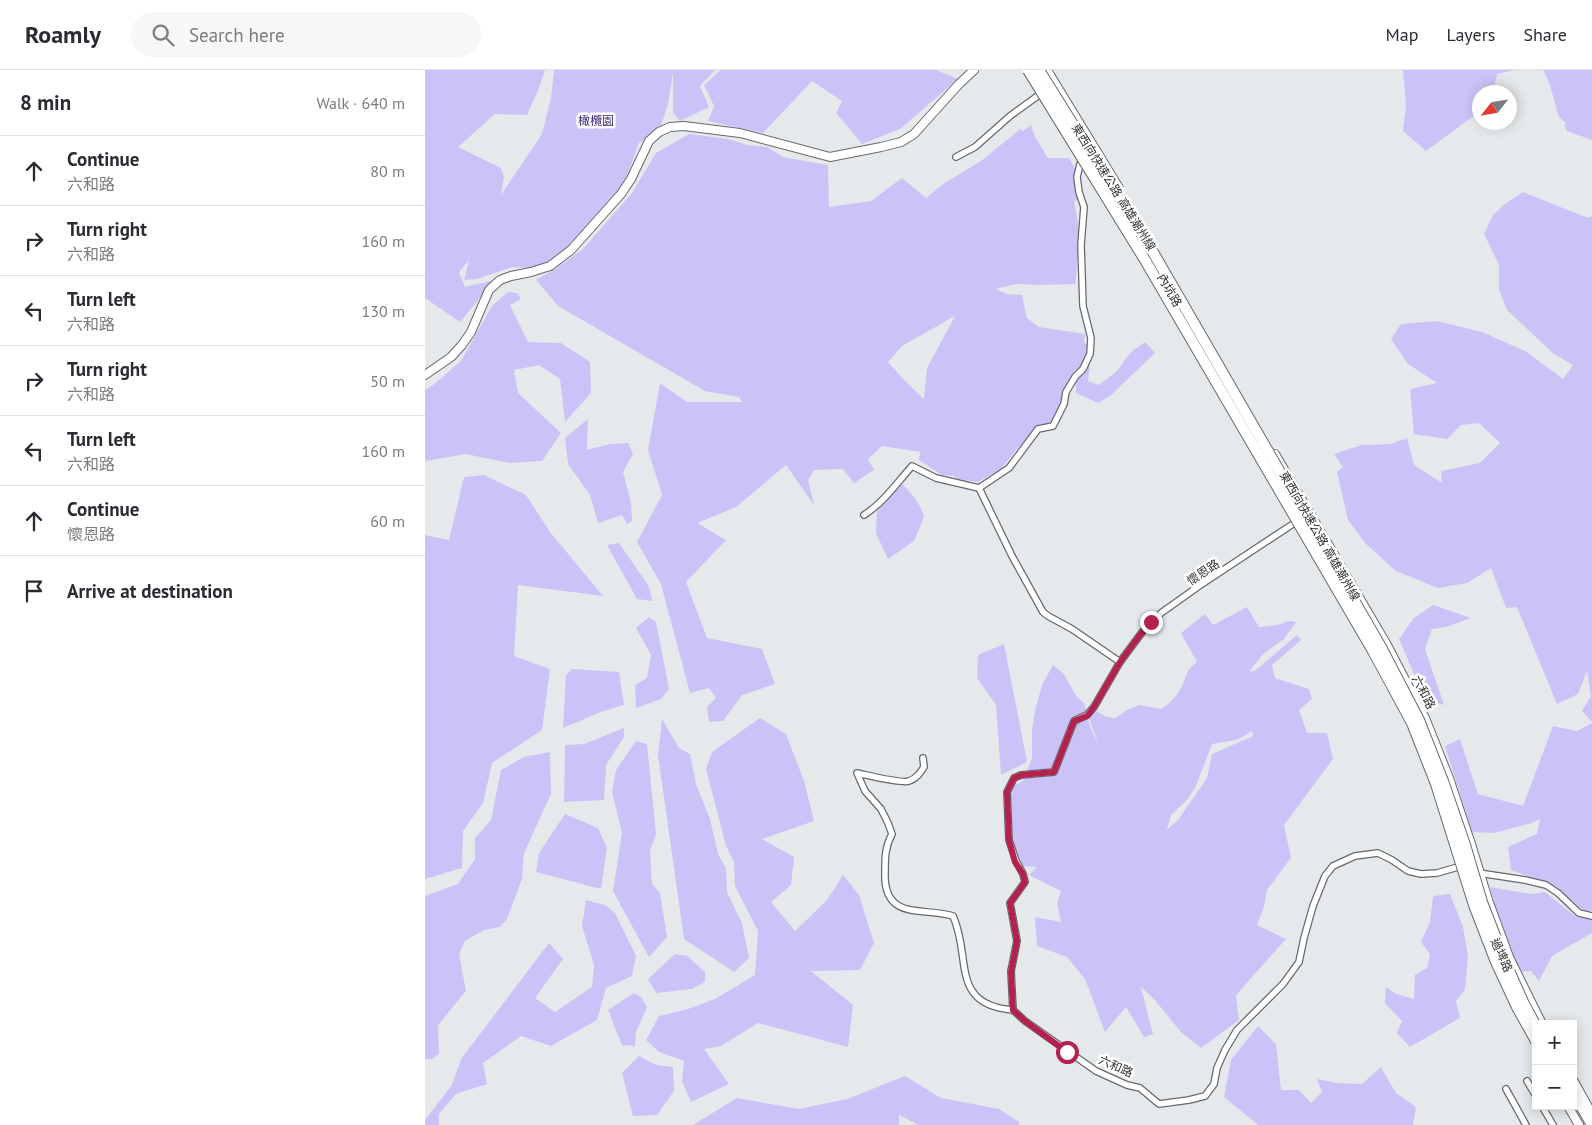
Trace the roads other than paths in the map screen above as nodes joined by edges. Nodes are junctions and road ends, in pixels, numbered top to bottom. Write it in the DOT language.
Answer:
graph roads {
  1 [pos="975,70"];
  2 [pos="1026,70"];
  3 [pos="1039,70"];
  4 [pos="1047,70"];
  5 [pos="1039,95"];
  6 [pos="956,157"];
  7 [pos="1081,164"];
  8 [pos="425,375"];
  9 [pos="979,488"];
  10 [pos="1310,513"];
  11 [pos="864,515"];
  12 [pos="1294,523"];
  13 [pos="1120,662"];
  14 [pos="923,758"];
  15 [pos="1458,867"];
  16 [pos="1479,873"];
  17 [pos="1592,916"];
  18 [pos="1013,1010"];
  19 [pos="1533,1020"];
  20 [pos="1540,1020"];
  21 [pos="1532,1034"];
  22 [pos="1532,1040"];
  23 [pos="1527,1081"];
  24 [pos="1577,1087"];
  25 [pos="1506,1088"];
  26 [pos="1532,1089"];
  27 [pos="1577,1099"];
  28 [pos="1544,1110"];
  29 [pos="1570,1110"];
  30 [pos="1575,1110"];
  31 [pos="1592,1114"];
  32 [pos="1526,1125"];
  33 [pos="1553,1125"];
  34 [pos="1579,1125"];
  35 [pos="1584,1125"];
  36 [pos="1592,1125"];
  1 -- 8 [label="main road"];
  2 -- 5 [label="main road, 內坑路"];
  2 -- 21 [label="highway, 東西向快速公路 高雄潮州線, bridge"];
  3 -- 19 [label="highway, 東西向快速公路 高雄潮州線, bridge"];
  4 -- 10 [label="main road, 內坑路"];
  5 -- 6 [label="street"];
  5 -- 7 [label="main road, 內坑路"];
  7 -- 9 [label="street"];
  7 -- 12 [label="main road, 內坑路"];
  9 -- 11 [label="street"];
  9 -- 13 [label="street"];
  10 -- 12 [label="street, 懷恩路"];
  10 -- 16 [label="main road, 六和路"];
  12 -- 13 [label="street, 懷恩路"];
  12 -- 15 [label="main road"];
  13 -- 18 [label="street"];
  14 -- 18 [label="street"];
  15 -- 16 [label="street"];
  15 -- 18 [label="street, 六和路"];
  15 -- 22 [label="main road, 過埤路"];
  16 -- 17 [label="street"];
  16 -- 20 [label="main road, 過埤路"];
  23 -- 26 [label="street"];
  24 -- 31 [label="main road"];
  25 -- 32 [label="street"];
  27 -- 36 [label="highway"];
  28 -- 33 [label="street"];
  29 -- 34 [label="main road"];
  30 -- 35 [label="highway"];
}
